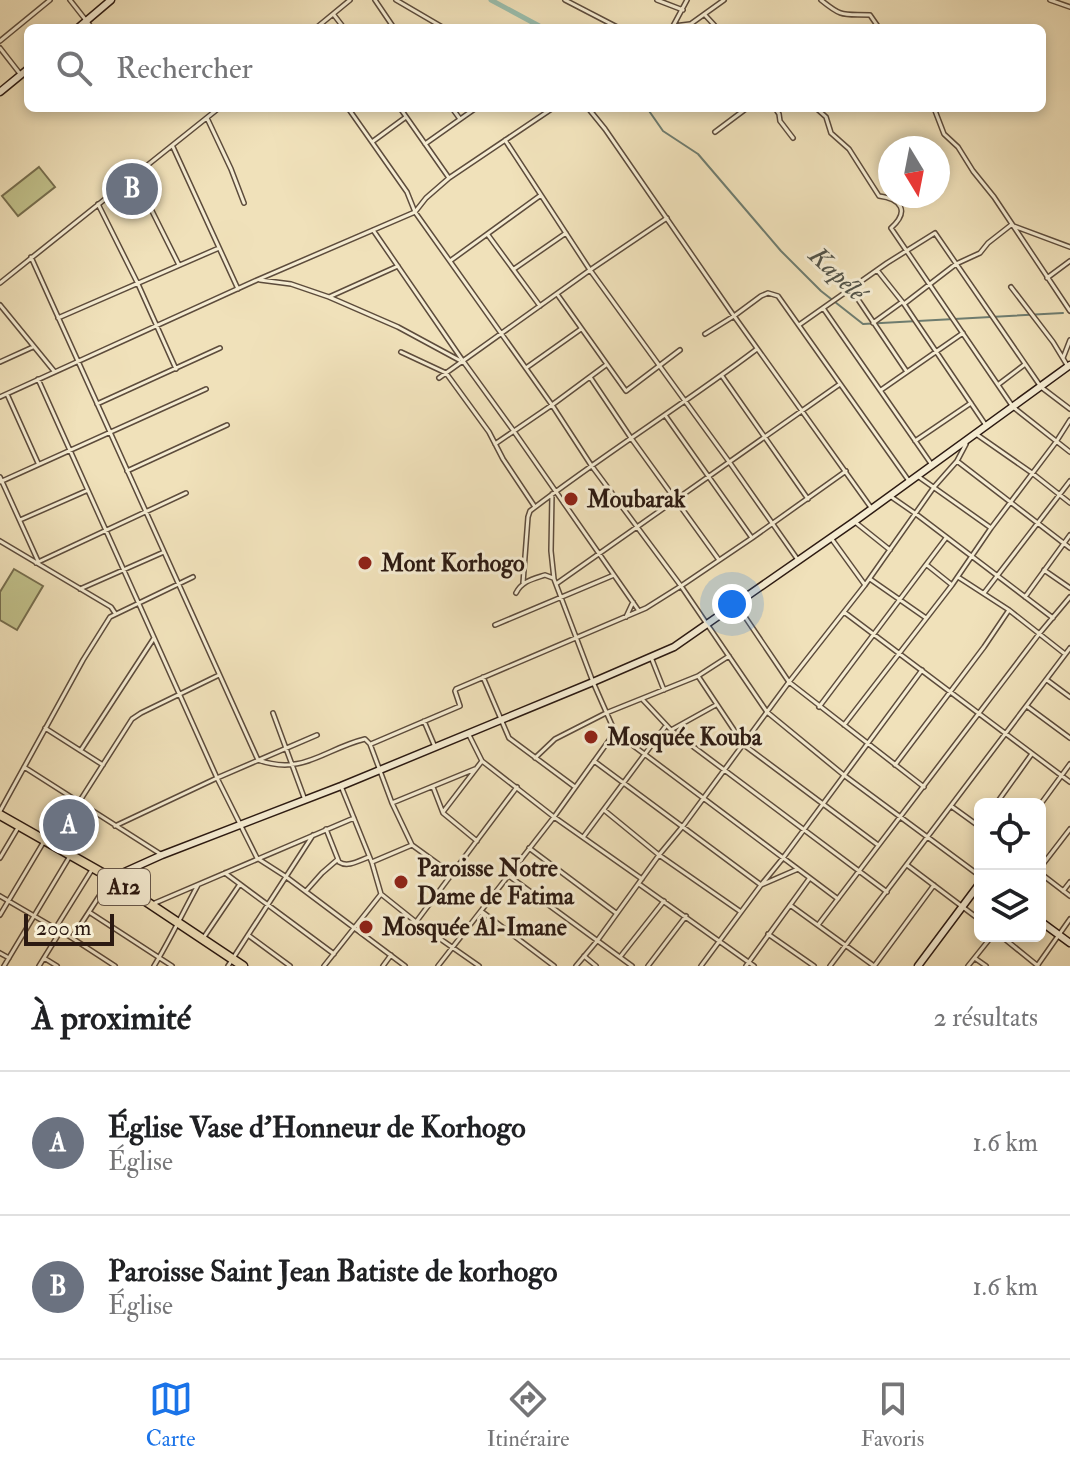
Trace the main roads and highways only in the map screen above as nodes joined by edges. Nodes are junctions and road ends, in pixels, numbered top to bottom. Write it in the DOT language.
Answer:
graph roads {
  1 [pos="0,813"];
  2 [pos="230,963"];
  3 [pos="243,966"];
  1 -- 2 [label="main road, A12"];
  2 -- 3 [label="main road, A12"];
}
